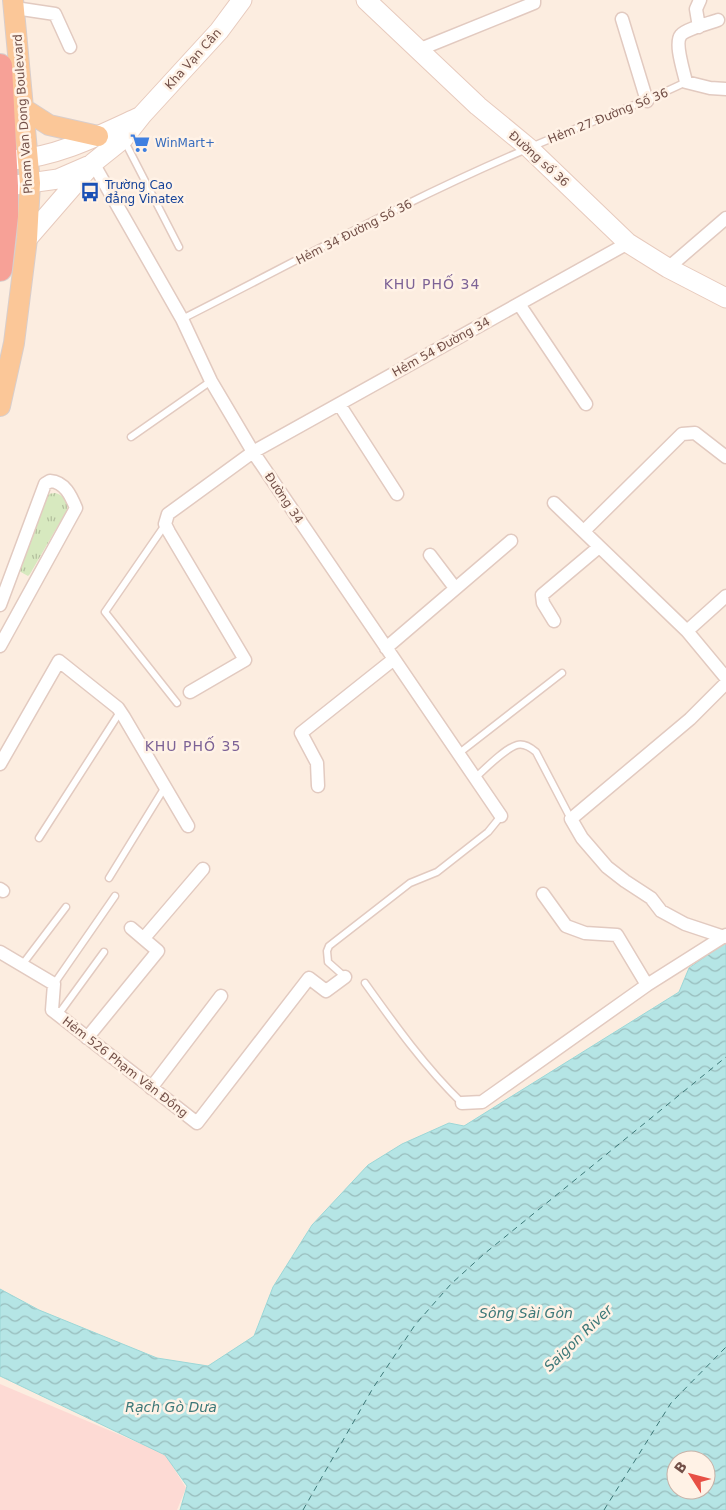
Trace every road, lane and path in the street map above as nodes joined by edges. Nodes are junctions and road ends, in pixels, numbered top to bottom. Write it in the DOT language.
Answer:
graph roads {
  1 [pos="242,0"];
  2 [pos="366,0"];
  3 [pos="534,0"];
  4 [pos="700,0"];
  5 [pos="14,4"];
  6 [pos="622,19"];
  7 [pos="718,20"];
  8 [pos="699,27"];
  9 [pos="70,47"];
  10 [pos="418,50"];
  11 [pos="0,66"];
  12 [pos="686,82"];
  13 [pos="726,89"];
  14 [pos="3,94"];
  15 [pos="647,101"];
  16 [pos="24,109"];
  17 [pos="142,115"];
  18 [pos="98,136"];
  19 [pos="123,139"];
  20 [pos="528,148"];
  21 [pos="11,160"];
  22 [pos="93,164"];
  23 [pos="30,183"];
  24 [pos="3,187"];
  25 [pos="726,218"];
  26 [pos="27,238"];
  27 [pos="628,243"];
  28 [pos="179,247"];
  29 [pos="668,268"];
  30 [pos="0,269"];
  31 [pos="726,298"];
  32 [pos="519,304"];
  33 [pos="182,319"];
  34 [pos="210,381"];
  35 [pos="339,404"];
  36 [pos="586,404"];
  37 [pos="0,406"];
  38 [pos="131,437"];
  39 [pos="253,452"];
  40 [pos="726,457"];
  41 [pos="397,494"];
  42 [pos="554,503"];
  43 [pos="165,524"];
  44 [pos="588,527"];
  45 [pos="511,541"];
  46 [pos="599,547"];
  47 [pos="430,555"];
  48 [pos="455,588"];
  49 [pos="726,596"];
  50 [pos="0,605"];
  51 [pos="554,621"];
  52 [pos="687,631"];
  53 [pos="0,646"];
  54 [pos="386,648"];
  55 [pos="394,659"];
  56 [pos="562,673"];
  57 [pos="726,678"];
  58 [pos="726,683"];
  59 [pos="190,692"];
  60 [pos="177,703"];
  61 [pos="120,712"];
  62 [pos="458,754"];
  63 [pos="0,764"];
  64 [pos="475,778"];
  65 [pos="166,786"];
  66 [pos="318,786"];
  67 [pos="501,816"];
  68 [pos="571,819"];
  69 [pos="188,826"];
  70 [pos="39,838"];
  71 [pos="203,869"];
  72 [pos="110,878"];
  73 [pos="543,894"];
  74 [pos="115,896"];
  75 [pos="66,907"];
  76 [pos="131,928"];
  77 [pos="725,936"];
  78 [pos="144,938"];
  79 [pos="0,952"];
  80 [pos="104,952"];
  81 [pos="22,965"];
  82 [pos="345,977"];
  83 [pos="365,983"];
  84 [pos="54,984"];
  85 [pos="647,985"];
  86 [pos="221,996"];
  87 [pos="58,1015"];
  88 [pos="87,1038"];
  89 [pos="150,1088"];
  90 [pos="462,1103"];
  1 -- 17 [label="main road, Kha Vạn Cân"];
  2 -- 10 [label="main road, Đường số 36"];
  3 -- 10 [label="street"];
  4 -- 8 [label="street"];
  5 -- 9 [label="street"];
  5 -- 16 [label="main road, Pham Van Dong Boulevard"];
  6 -- 15 [label="street"];
  7 -- 8 [label="street"];
  8 -- 12 [label="street"];
  10 -- 20 [label="main road, Đường số 36"];
  11 -- 14 [label="highway, Pham Van Dong Boulevard"];
  12 -- 13 [label="street"];
  12 -- 15 [label="lane, Hẻm 27 Đường Số 36"];
  14 -- 16 [label="highway"];
  14 -- 21 [label="highway, Pham Van Dong Boulevard"];
  15 -- 20 [label="lane, Hẻm 27 Đường Số 36"];
  16 -- 18 [label="main road"];
  16 -- 21 [label="main road, Pham Van Dong Boulevard"];
  17 -- 18 [label="main road, Kha Vạn Cân"];
  17 -- 19 [label="main road, Kha Vạn Cân"];
  18 -- 21 [label="main road, Kha Vạn Cân"];
  19 -- 22 [label="main road, Kha Vạn Cân"];
  19 -- 28 [label="lane"];
  20 -- 27 [label="main road, Đường số 36"];
  20 -- 33 [label="lane, Hẻm 34 Đường Số 36"];
  21 -- 23 [label="main road, Pham Van Dong Boulevard"];
  21 -- 24 [label="highway, Pham Van Dong Boulevard"];
  22 -- 23 [label="main road, Kha Vạn Cân"];
  22 -- 26 [label="main road, Kha Vạn Cân"];
  22 -- 33 [label="street, Đường 34"];
  23 -- 24 [label="main road, Kha Vạn Cân"];
  23 -- 26 [label="main road, Pham Van Dong Boulevard"];
  24 -- 30 [label="highway, Pham Van Dong Boulevard"];
  25 -- 29 [label="street"];
  26 -- 30 [label="main road"];
  26 -- 37 [label="main road, Pham Van Dong Boulevard"];
  27 -- 29 [label="main road, Đường số 36"];
  27 -- 32 [label="street, Hẻm 54 Đường 34"];
  29 -- 31 [label="main road, Đường số 36"];
  32 -- 35 [label="street, Hẻm 54 Đường 34"];
  32 -- 36 [label="street"];
  33 -- 34 [label="street, Đường 34"];
  34 -- 38 [label="lane"];
  34 -- 39 [label="street, Đường 34"];
  35 -- 39 [label="street, Hẻm 54 Đường 34"];
  35 -- 41 [label="street"];
  39 -- 43 [label="street, Hẻm 54 Đường 34"];
  39 -- 54 [label="street, Đường 34"];
  40 -- 44 [label="street"];
  42 -- 46 [label="street"];
  43 -- 59 [label="street"];
  43 -- 60 [label="lane"];
  45 -- 48 [label="street"];
  46 -- 51 [label="street"];
  46 -- 52 [label="street"];
  47 -- 48 [label="street"];
  48 -- 54 [label="street"];
  49 -- 52 [label="street"];
  50 -- 53 [label="street"];
  52 -- 57 [label="street"];
  54 -- 55 [label="street, Đường 34"];
  55 -- 62 [label="street, Đường 34"];
  55 -- 66 [label="street"];
  56 -- 62 [label="lane"];
  58 -- 68 [label="street"];
  61 -- 63 [label="street"];
  61 -- 65 [label="street"];
  61 -- 70 [label="lane"];
  62 -- 64 [label="street, Đường 34"];
  64 -- 67 [label="street, Đường 34"];
  64 -- 68 [label="lane"];
  65 -- 69 [label="street"];
  65 -- 72 [label="lane"];
  67 -- 82 [label="lane"];
  68 -- 77 [label="street"];
  71 -- 78 [label="street"];
  73 -- 85 [label="street"];
  74 -- 84 [label="lane"];
  75 -- 81 [label="lane"];
  76 -- 78 [label="street"];
  77 -- 85 [label="street"];
  78 -- 88 [label="street"];
  79 -- 81 [label="street"];
  80 -- 87 [label="lane"];
  81 -- 84 [label="street"];
  82 -- 89 [label="street, Hẻm 526 Phạm Văn Đồng"];
  83 -- 90 [label="lane"];
  84 -- 87 [label="street, Hẻm 526 Phạm Văn Đồng"];
  85 -- 90 [label="street"];
  86 -- 89 [label="street"];
  87 -- 88 [label="street, Hẻm 526 Phạm Văn Đồng"];
  88 -- 89 [label="street, Hẻm 526 Phạm Văn Đồng"];
}
